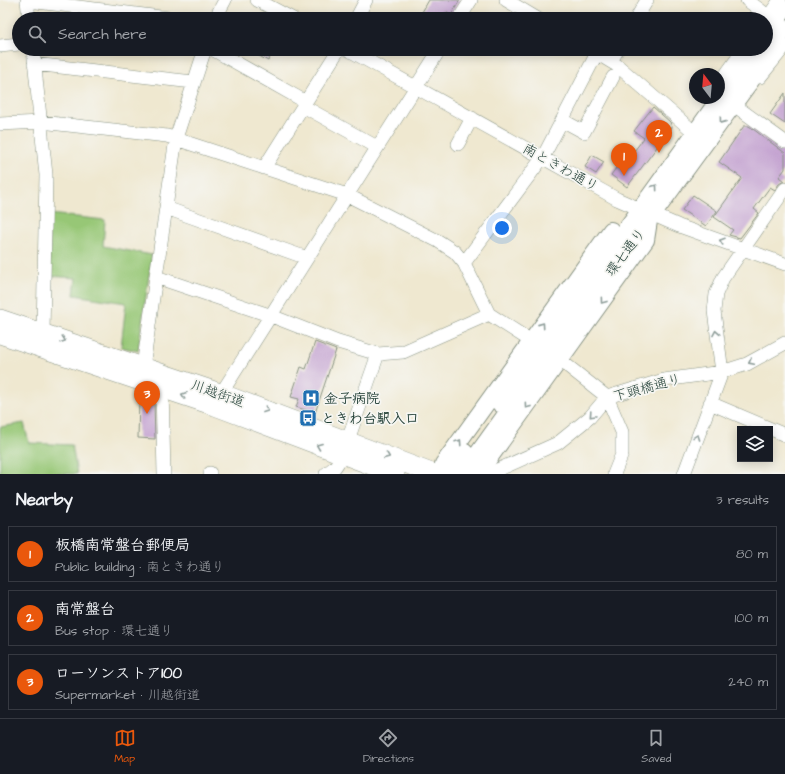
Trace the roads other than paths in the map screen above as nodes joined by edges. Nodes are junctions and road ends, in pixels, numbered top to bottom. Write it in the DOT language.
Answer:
graph roads {
  1 [pos="225,0"];
  2 [pos="257,0"];
  3 [pos="366,0"];
  4 [pos="471,0"];
  5 [pos="506,0"];
  6 [pos="647,0"];
  7 [pos="747,0"];
  8 [pos="780,0"];
  9 [pos="27,1"];
  10 [pos="276,4"];
  11 [pos="785,9"];
  12 [pos="28,12"];
  13 [pos="119,12"];
  14 [pos="219,12"];
  15 [pos="285,12"];
  16 [pos="360,12"];
  17 [pos="463,12"];
  18 [pos="526,12"];
  19 [pos="640,12"];
  20 [pos="760,12"];
  21 [pos="771,12"];
  22 [pos="773,25"];
  23 [pos="785,28"];
  24 [pos="12,45"];
  25 [pos="0,46"];
  26 [pos="785,46"];
  27 [pos="773,47"];
  28 [pos="33,56"];
  29 [pos="202,56"];
  30 [pos="224,56"];
  31 [pos="335,56"];
  32 [pos="360,56"];
  33 [pos="435,56"];
  34 [pos="591,56"];
  35 [pos="599,56"];
  36 [pos="617,56"];
  37 [pos="739,56"];
  38 [pos="750,56"];
  39 [pos="767,56"];
  40 [pos="34,64"];
  41 [pos="614,69"];
  42 [pos="725,76"];
  43 [pos="753,78"];
  44 [pos="193,82"];
  45 [pos="415,86"];
  46 [pos="304,104"];
  47 [pos="711,104"];
  48 [pos="734,104"];
  49 [pos="707,115"];
  50 [pos="472,118"];
  51 [pos="562,120"];
  52 [pos="41,122"];
  53 [pos="0,124"];
  54 [pos="694,132"];
  55 [pos="176,138"];
  56 [pos="785,142"];
  57 [pos="458,144"];
  58 [pos="377,148"];
  59 [pos="543,157"];
  60 [pos="264,168"];
  61 [pos="785,189"];
  62 [pos="347,195"];
  63 [pos="166,208"];
  64 [pos="647,215"];
  65 [pos="743,249"];
  66 [pos="307,258"];
  67 [pos="464,263"];
  68 [pos="785,264"];
  69 [pos="156,277"];
  70 [pos="588,291"];
  71 [pos="489,314"];
  72 [pos="269,315"];
  73 [pos="0,319"];
  74 [pos="43,333"];
  75 [pos="0,334"];
  76 [pos="531,341"];
  77 [pos="785,343"];
  78 [pos="378,354"];
  79 [pos="560,360"];
  80 [pos="143,368"];
  81 [pos="722,372"];
  82 [pos="162,388"];
  83 [pos="607,397"];
  84 [pos="217,399"];
  85 [pos="710,403"];
  86 [pos="785,436"];
  87 [pos="345,447"];
  88 [pos="164,474"];
  89 [pos="326,474"];
  90 [pos="394,474"];
  91 [pos="436,474"];
  92 [pos="450,474"];
  93 [pos="463,474"];
  94 [pos="479,474"];
  95 [pos="614,474"];
  96 [pos="684,474"];
  1 -- 14 [label="street"];
  2 -- 10 [label="street"];
  3 -- 16 [label="street"];
  4 -- 17 [label="street"];
  5 -- 18 [label="street"];
  6 -- 19 [label="street"];
  7 -- 20 [label="street"];
  8 -- 21 [label="street"];
  9 -- 12 [label="street"];
  9 -- 13 [label="street"];
  10 -- 15 [label="street"];
  11 -- 22 [label="main road"];
  23 -- 27 [label="main road, 環七通り"];
  24 -- 25 [label="street"];
  26 -- 43 [label="street"];
  28 -- 40 [label="street"];
  29 -- 44 [label="street"];
  30 -- 46 [label="street"];
  31 -- 46 [label="street"];
  32 -- 45 [label="street, 南ときわ通り"];
  33 -- 45 [label="street"];
  34 -- 51 [label="street"];
  35 -- 41 [label="street"];
  36 -- 41 [label="street"];
  37 -- 42 [label="street"];
  38 -- 49 [label="main road, 環七通り"];
  39 -- 43 [label="main road, 環七通り"];
  40 -- 44 [label="street"];
  40 -- 52 [label="street"];
  41 -- 51 [label="street"];
  41 -- 54 [label="street"];
  43 -- 48 [label="main road, 環七通り"];
  44 -- 55 [label="street"];
  45 -- 50 [label="street, 南ときわ通り"];
  45 -- 58 [label="street"];
  46 -- 58 [label="street"];
  46 -- 60 [label="street"];
  47 -- 49 [label="street"];
  48 -- 56 [label="street"];
  48 -- 64 [label="main road, 環七通り, one-way"];
  49 -- 54 [label="main road, 環七通り"];
  50 -- 57 [label="street"];
  50 -- 59 [label="street, 南ときわ通り"];
  51 -- 59 [label="street"];
  52 -- 53 [label="street"];
  52 -- 55 [label="street"];
  52 -- 74 [label="street"];
  64 -- 54 [label="main road, 環七通り, one-way"];
  55 -- 60 [label="street"];
  55 -- 63 [label="street"];
  58 -- 62 [label="street"];
  59 -- 64 [label="street, 南ときわ通り"];
  59 -- 67 [label="street"];
  60 -- 62 [label="street"];
  61 -- 65 [label="street"];
  62 -- 66 [label="street"];
  62 -- 67 [label="street"];
  63 -- 66 [label="street"];
  63 -- 69 [label="street"];
  65 -- 64 [label="street, 南ときわ通り, one-way"];
  64 -- 70 [label="main road, 環七通り"];
  76 -- 64 [label="main road, one-way"];
  64 -- 79 [label="main road, one-way"];
  65 -- 68 [label="street, 南ときわ通り"];
  81 -- 65 [label="street, one-way"];
  66 -- 72 [label="street"];
  67 -- 71 [label="street"];
  69 -- 72 [label="street"];
  69 -- 80 [label="street"];
  70 -- 92 [label="main road, 環七通り"];
  70 -- 93 [label="main road, 環七通り"];
  71 -- 76 [label="street"];
  71 -- 78 [label="street"];
  72 -- 78 [label="street"];
  72 -- 84 [label="street"];
  73 -- 74 [label="highway, 川越街道"];
  74 -- 80 [label="highway, 川越街道, one-way"];
  75 -- 82 [label="highway, 川越街道"];
  91 -- 76 [label="main road, one-way"];
  77 -- 81 [label="street, 下頭橋通り, one-way"];
  78 -- 87 [label="street"];
  79 -- 83 [label="street"];
  79 -- 94 [label="main road, one-way"];
  80 -- 84 [label="highway, 川越街道"];
  81 -- 83 [label="street, 下頭橋通り"];
  81 -- 85 [label="street"];
  84 -- 82 [label="highway, 川越街道, one-way"];
  82 -- 88 [label="street"];
  83 -- 94 [label="street, 下頭橋通り, one-way"];
  83 -- 95 [label="street"];
  84 -- 87 [label="highway, 川越街道"];
  85 -- 86 [label="street"];
  96 -- 85 [label="street, one-way"];
  87 -- 89 [label="street"];
  87 -- 90 [label="highway, 川越街道"];
  87 -- 91 [label="highway, 川越街道, one-way"];
}
